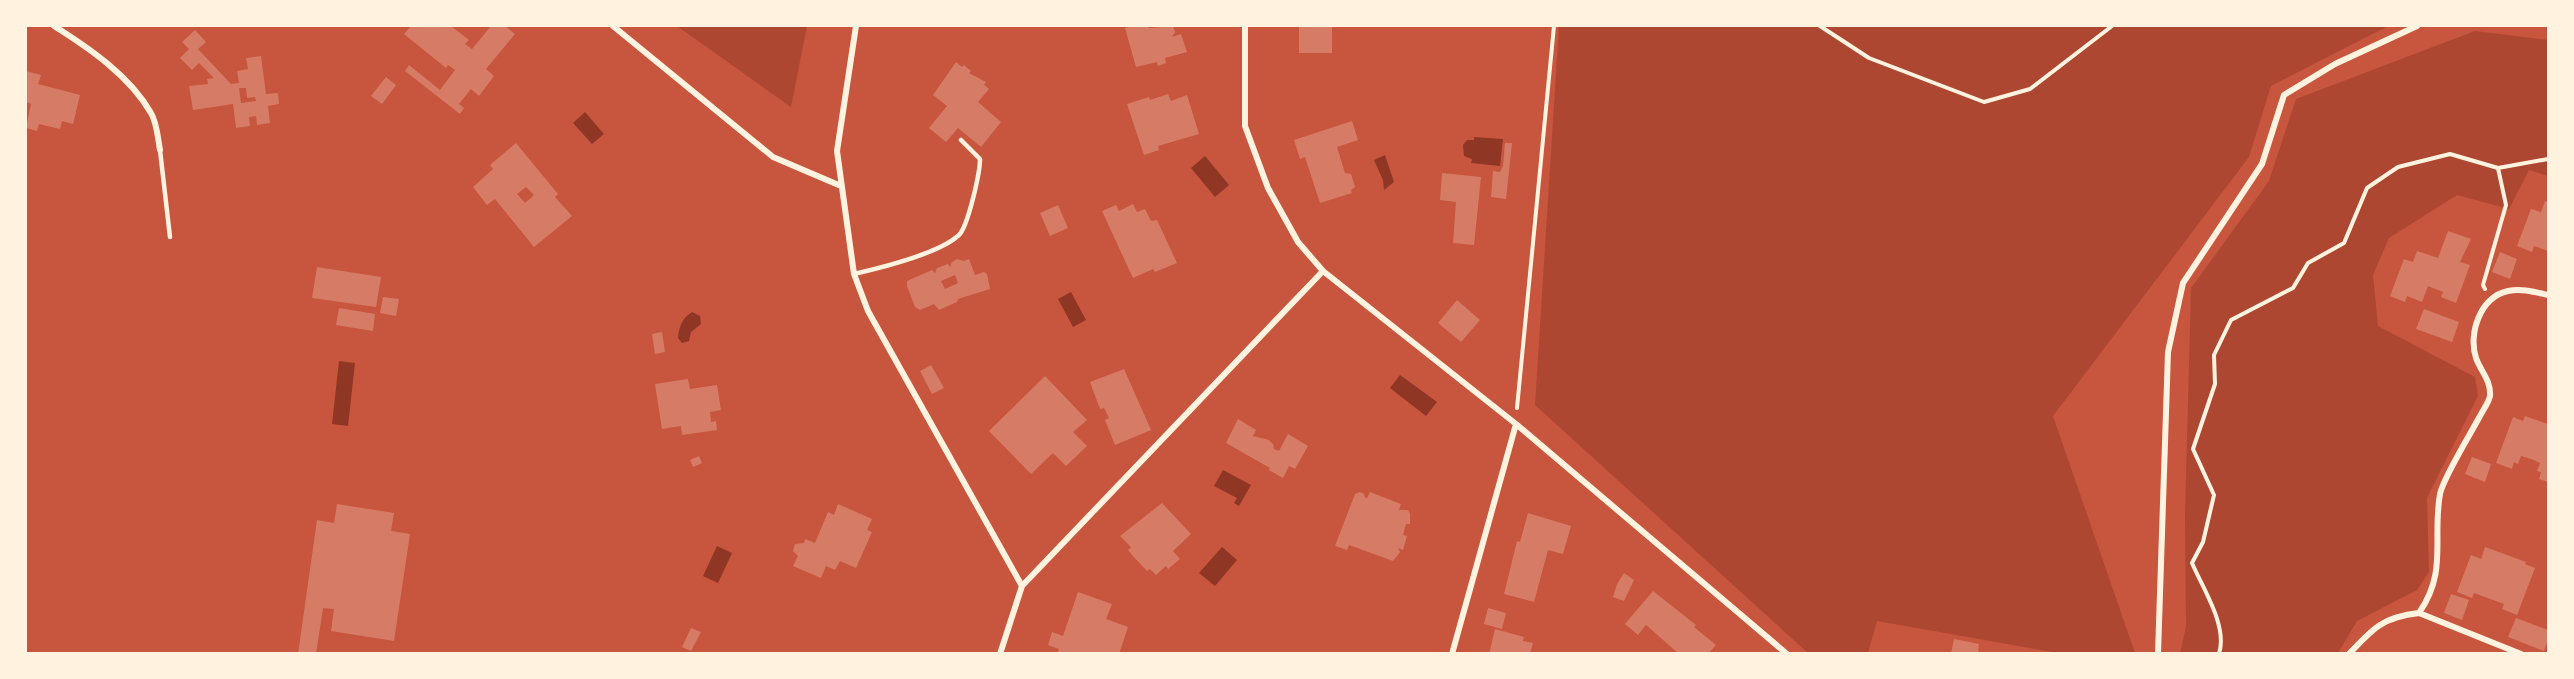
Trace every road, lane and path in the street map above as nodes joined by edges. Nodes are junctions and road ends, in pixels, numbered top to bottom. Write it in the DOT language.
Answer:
graph roads {
  1 [pos="54,26"];
  2 [pos="613,26"];
  3 [pos="856,26"];
  4 [pos="1245,26"];
  5 [pos="1554,26"];
  6 [pos="1820,26"];
  7 [pos="2112,26"];
  8 [pos="2417,26"];
  9 [pos="961,140"];
  10 [pos="160,150"];
  11 [pos="2548,159"];
  12 [pos="2498,168"];
  13 [pos="841,186"];
  14 [pos="170,237"];
  15 [pos="1323,272"];
  16 [pos="854,274"];
  17 [pos="2548,295"];
  18 [pos="2490,300"];
  19 [pos="1516,424"];
  20 [pos="1022,586"];
  21 [pos="2419,613"];
  22 [pos="1000,654"];
  23 [pos="1452,654"];
  24 [pos="1787,654"];
  25 [pos="2158,654"];
  26 [pos="2219,654"];
  27 [pos="2349,654"];
  28 [pos="2521,654"];
  1 -- 10 [label="street"];
  2 -- 13 [label="street"];
  3 -- 13 [label="street"];
  4 -- 15 [label="street"];
  5 -- 19 [label="path"];
  6 -- 7 [label="path"];
  8 -- 25 [label="street"];
  9 -- 16 [label="lane"];
  10 -- 14 [label="lane"];
  11 -- 12 [label="path"];
  12 -- 18 [label="path"];
  12 -- 26 [label="path"];
  13 -- 16 [label="street"];
  15 -- 19 [label="street"];
  15 -- 20 [label="street"];
  16 -- 20 [label="street"];
  17 -- 18 [label="street"];
  18 -- 21 [label="street"];
  19 -- 23 [label="street"];
  19 -- 24 [label="street"];
  20 -- 22 [label="street"];
  21 -- 27 [label="street"];
  21 -- 28 [label="street"];
}
